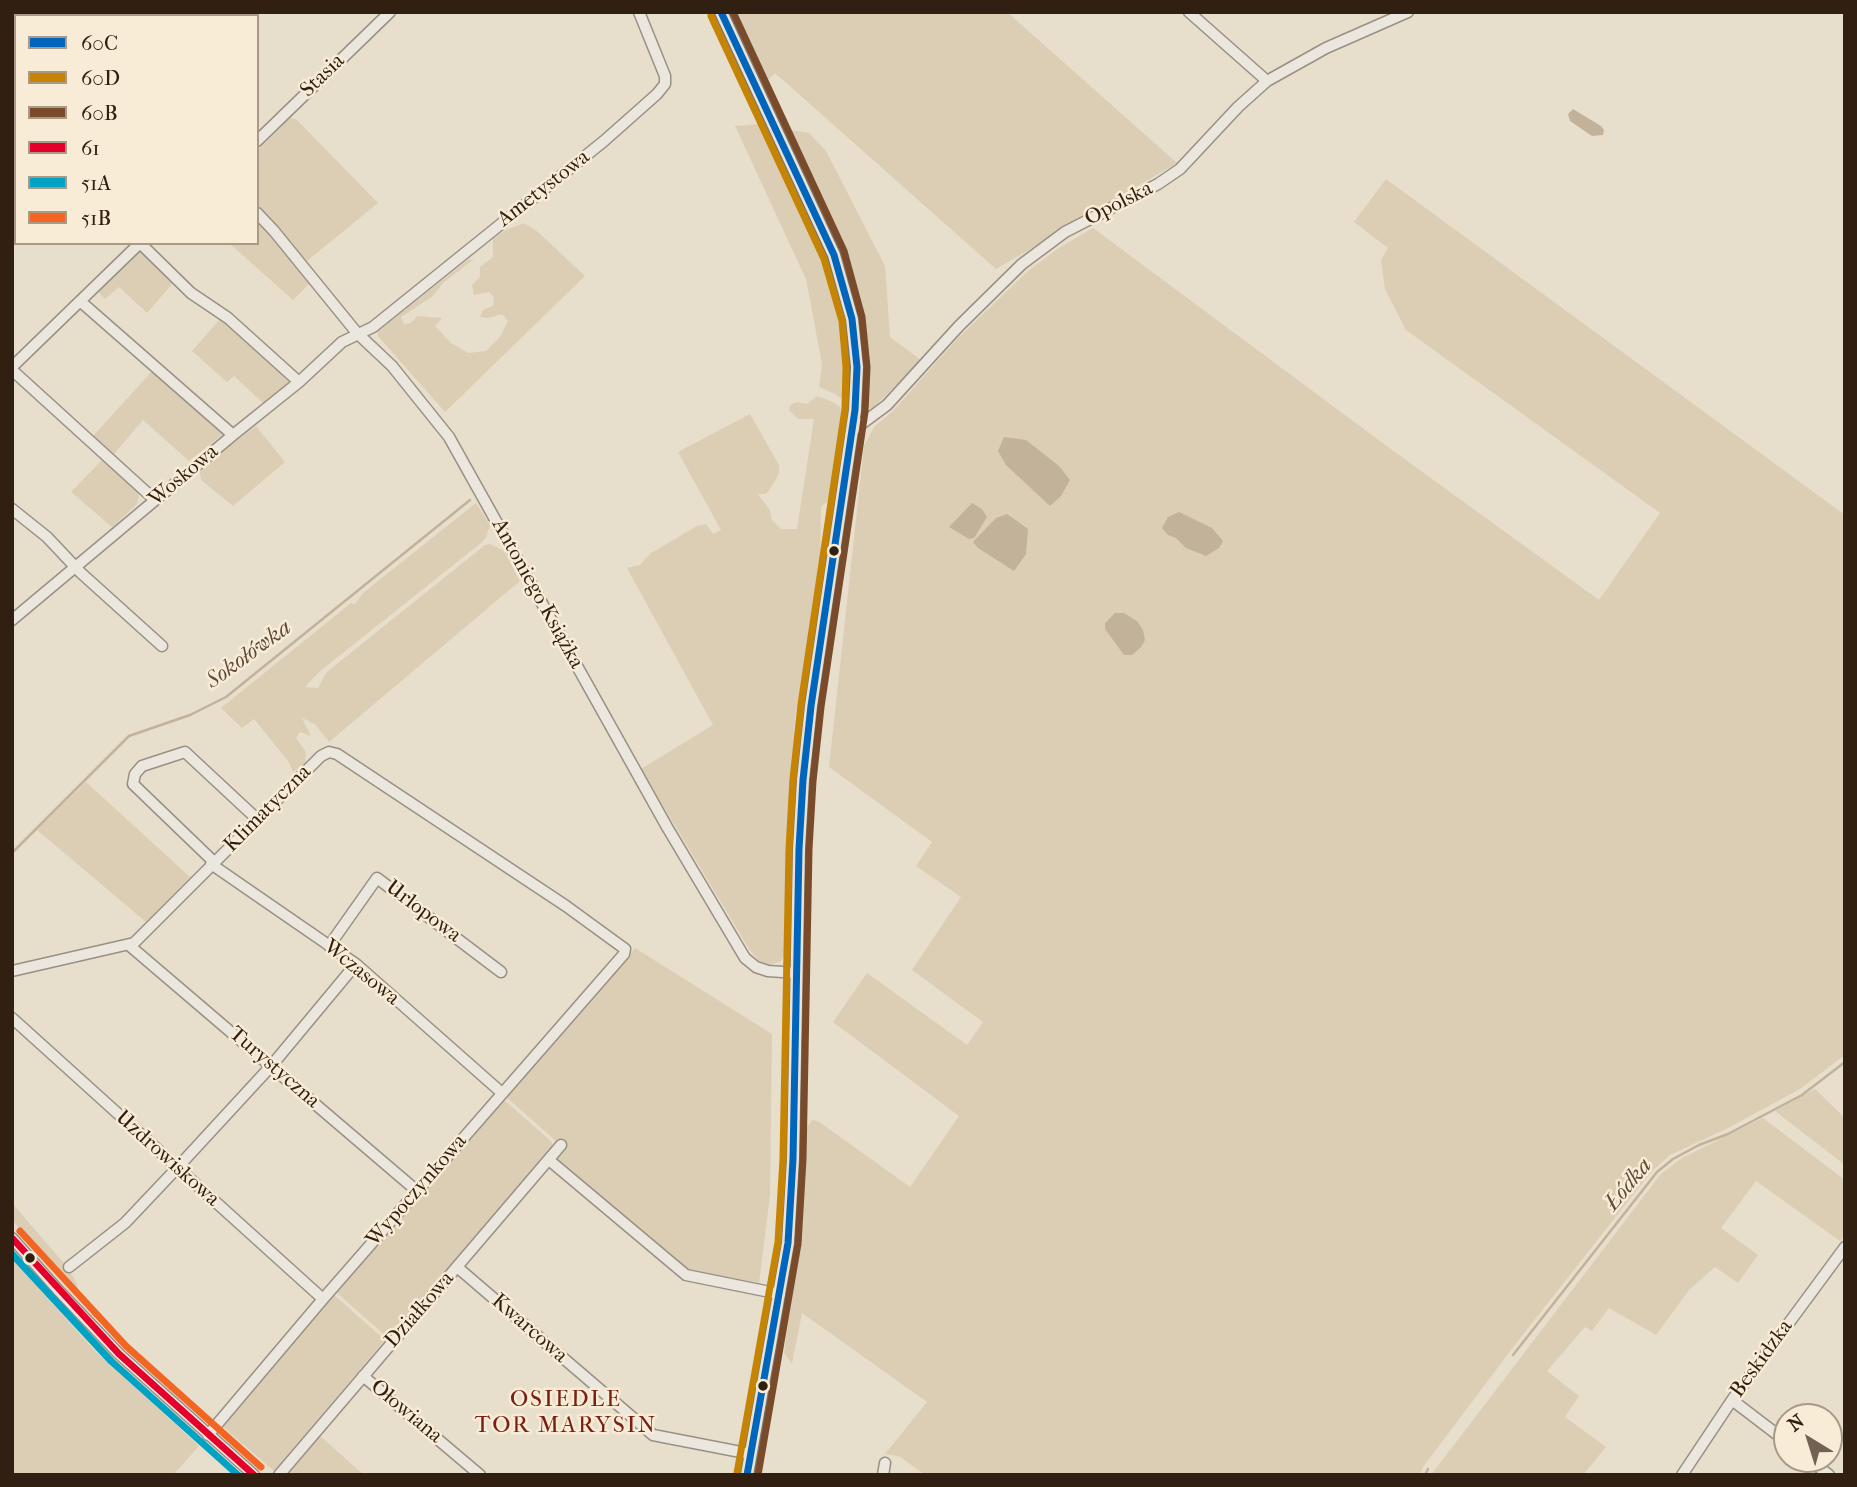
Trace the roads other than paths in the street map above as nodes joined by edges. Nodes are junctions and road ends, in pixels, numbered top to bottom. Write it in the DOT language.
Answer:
graph roads {
  1 [pos="390,12"];
  2 [pos="639,12"];
  3 [pos="720,12"];
  4 [pos="1189,12"];
  5 [pos="1409,12"];
  6 [pos="1267,81"];
  7 [pos="259,139"];
  8 [pos="259,215"];
  9 [pos="138,245"];
  10 [pos="142,245"];
  11 [pos="80,301"];
  12 [pos="357,333"];
  13 [pos="12,368"];
  14 [pos="299,382"];
  15 [pos="852,431"];
  16 [pos="233,435"];
  17 [pos="155,500"];
  18 [pos="12,509"];
  19 [pos="75,566"];
  20 [pos="12,620"];
  21 [pos="162,646"];
  22 [pos="257,819"];
  23 [pos="213,863"];
  24 [pos="130,946"];
  25 [pos="329,946"];
  26 [pos="625,949"];
  27 [pos="356,964"];
  28 [pos="12,971"];
  29 [pos="501,972"];
  30 [pos="797,973"];
  31 [pos="12,1018"];
  32 [pos="272,1065"];
  33 [pos="502,1093"];
  34 [pos="561,1145"];
  35 [pos="549,1160"];
  36 [pos="178,1167"];
  37 [pos="417,1191"];
  38 [pos="12,1238"];
  39 [pos="1845,1247"];
  40 [pos="69,1267"];
  41 [pos="457,1267"];
  42 [pos="780,1294"];
  43 [pos="323,1298"];
  44 [pos="363,1376"];
  45 [pos="1732,1400"];
  46 [pos="1773,1431"];
  47 [pos="208,1435"];
  48 [pos="751,1454"];
  49 [pos="886,1463"];
  50 [pos="254,1475"];
  51 [pos="279,1475"];
  52 [pos="480,1475"];
  53 [pos="747,1475"];
  54 [pos="883,1475"];
  55 [pos="1682,1475"];
  1 -- 7 [label="street, Stasia"];
  2 -- 12 [label="street, Ametystowa"];
  3 -- 15 [label="main road"];
  4 -- 6 [label="street"];
  5 -- 6 [label="street, Opolska"];
  6 -- 15 [label="street, Opolska"];
  8 -- 12 [label="street, Antoniego Książka"];
  9 -- 11 [label="street"];
  10 -- 14 [label="street"];
  11 -- 13 [label="street"];
  11 -- 16 [label="street"];
  12 -- 14 [label="street, Woskowa"];
  12 -- 30 [label="street, Antoniego Książka"];
  13 -- 17 [label="street"];
  14 -- 16 [label="street, Woskowa"];
  15 -- 30 [label="main road"];
  16 -- 17 [label="street, Woskowa"];
  17 -- 19 [label="street, Woskowa"];
  18 -- 19 [label="street"];
  19 -- 20 [label="street, Woskowa"];
  19 -- 21 [label="street"];
  22 -- 23 [label="street, Klimatyczna"];
  22 -- 23 [label="street, Wczasowa"];
  22 -- 26 [label="street, Klimatyczna"];
  23 -- 24 [label="street, Klimatyczna"];
  23 -- 25 [label="street, Wczasowa"];
  24 -- 28 [label="street"];
  24 -- 32 [label="street, Turystyczna"];
  25 -- 27 [label="street, Wczasowa"];
  25 -- 29 [label="street, Urlopowa"];
  26 -- 33 [label="street, Wypoczynkowa"];
  27 -- 32 [label="street"];
  27 -- 33 [label="street, Wczasowa"];
  30 -- 42 [label="main road"];
  31 -- 36 [label="street, Uzdrowiskowa"];
  32 -- 36 [label="street"];
  32 -- 37 [label="street, Turystyczna"];
  33 -- 37 [label="street, Wypoczynkowa"];
  34 -- 35 [label="street, Działkowa"];
  35 -- 41 [label="street, Działkowa"];
  35 -- 42 [label="street"];
  36 -- 40 [label="street"];
  36 -- 43 [label="street, Uzdrowiskowa"];
  37 -- 43 [label="street, Wypoczynkowa"];
  38 -- 47 [label="street"];
  39 -- 45 [label="street, Beskidzka"];
  41 -- 44 [label="street, Działkowa"];
  41 -- 48 [label="street, Kwarcowa"];
  42 -- 48 [label="main road"];
  43 -- 47 [label="street, Wypoczynkowa"];
  44 -- 51 [label="street, Działkowa"];
  44 -- 52 [label="street, Ołowiana"];
  45 -- 46 [label="street"];
  45 -- 55 [label="street, Beskidzka"];
  47 -- 50 [label="street"];
  48 -- 53 [label="main road"];
  49 -- 54 [label="street"];
}
